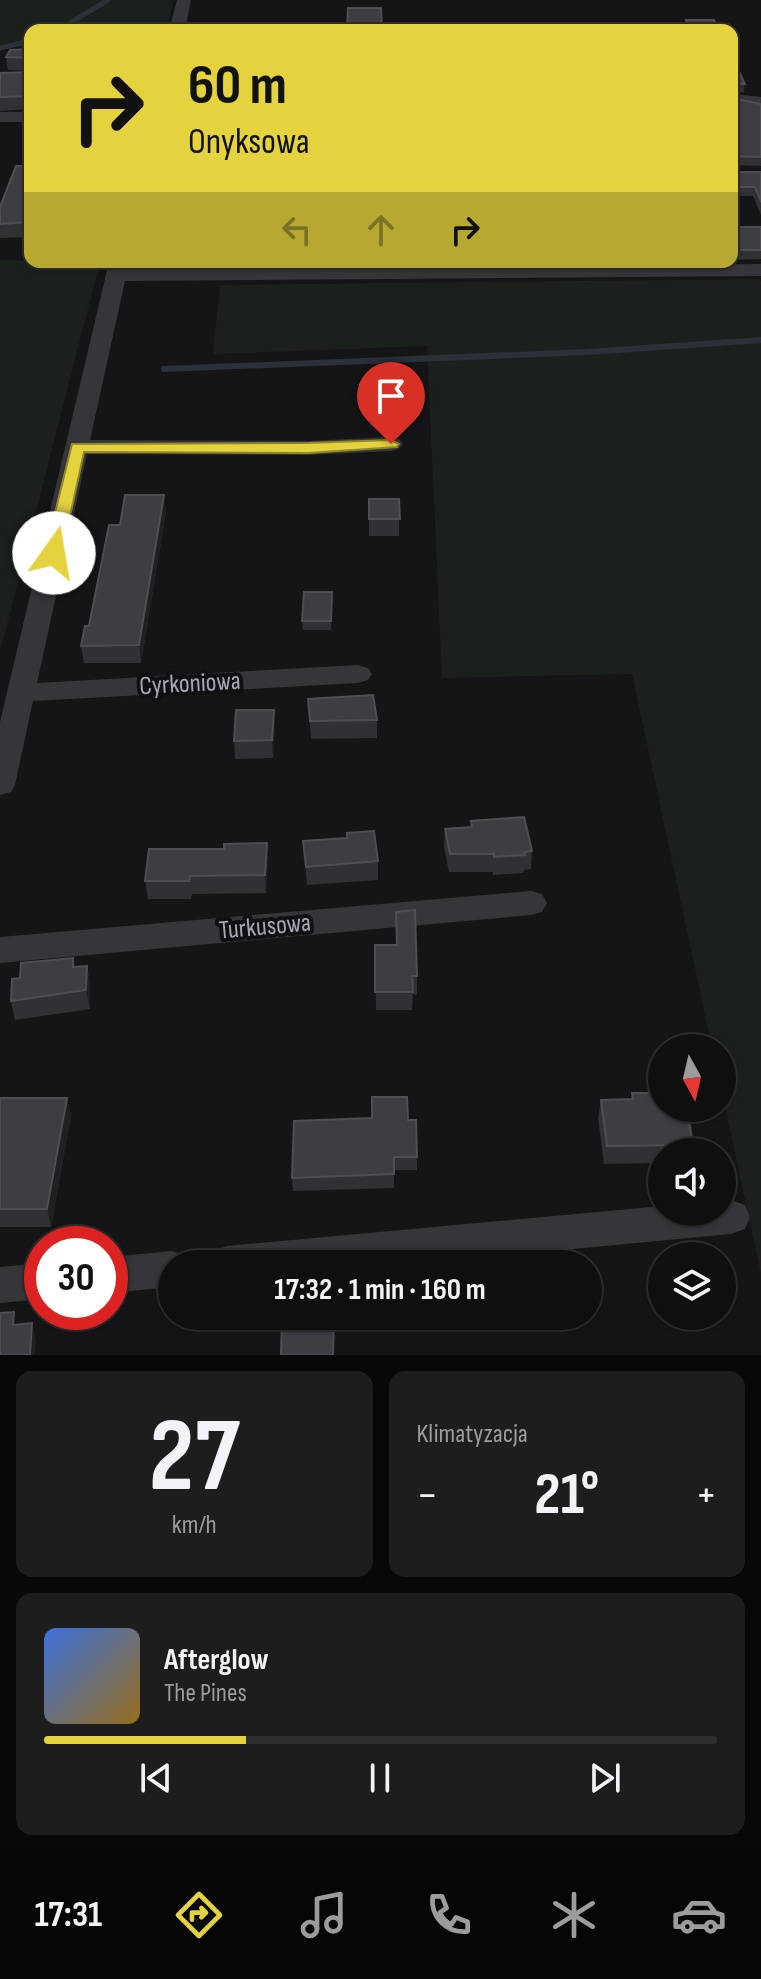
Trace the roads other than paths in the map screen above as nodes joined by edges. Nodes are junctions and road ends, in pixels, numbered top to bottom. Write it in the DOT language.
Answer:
graph roads {
  1 [pos="184,0"];
  2 [pos="178,24"];
  3 [pos="738,100"];
  4 [pos="761,102"];
  5 [pos="0,117"];
  6 [pos="24,117"];
  7 [pos="117,269"];
  8 [pos="761,270"];
  9 [pos="391,444"];
  10 [pos="78,447"];
  11 [pos="358,674"];
  12 [pos="21,693"];
  13 [pos="0,785"];
  14 [pos="531,903"];
  15 [pos="0,950"];
  16 [pos="648,1225"];
  17 [pos="377,1250"];
  18 [pos="158,1270"];
  19 [pos="128,1273"];
  20 [pos="24,1283"];
  21 [pos="0,1285"];
  1 -- 2 [label="street"];
  3 -- 4 [label="street"];
  5 -- 6 [label="street"];
  7 -- 8 [label="street"];
  7 -- 10 [label="street"];
  9 -- 10 [label="street"];
  10 -- 12 [label="street"];
  11 -- 12 [label="street, Cyrkoniowa"];
  12 -- 13 [label="street"];
  14 -- 15 [label="street, Turkusowa"];
  16 -- 17 [label="street"];
  18 -- 19 [label="street"];
  20 -- 21 [label="street"];
}
